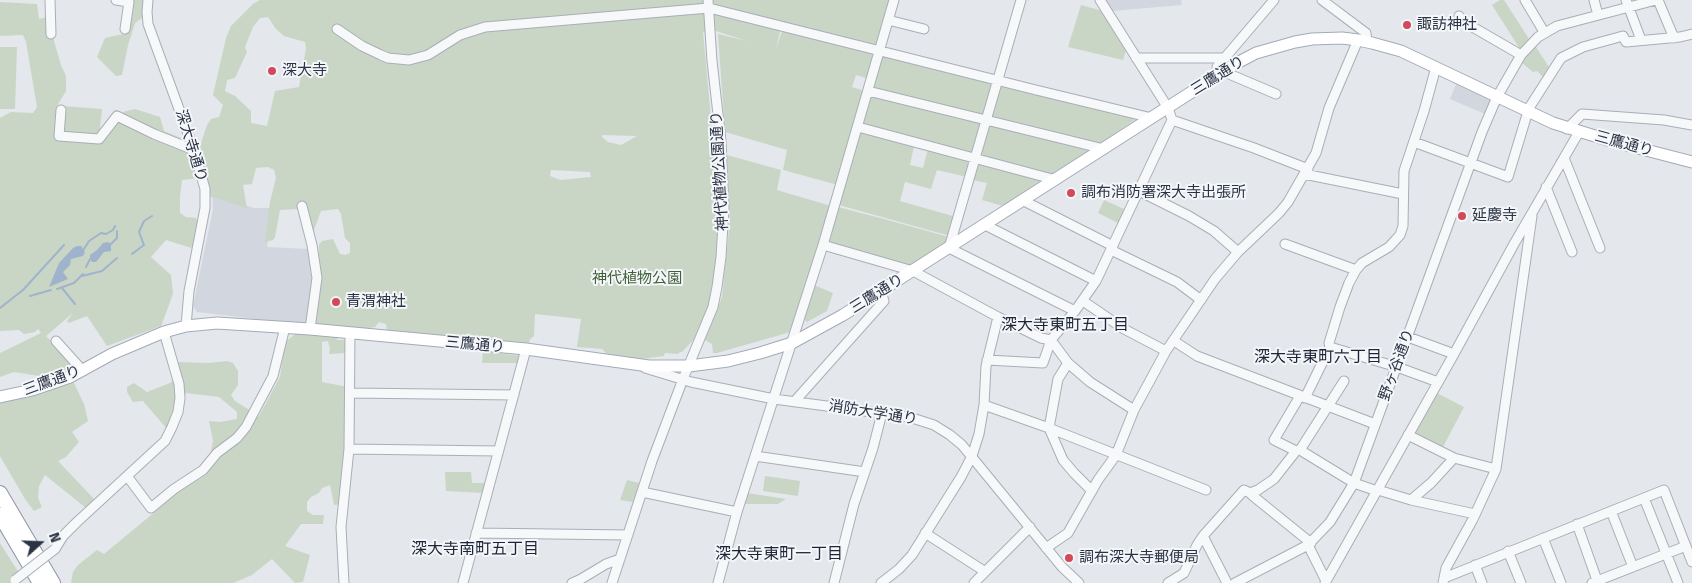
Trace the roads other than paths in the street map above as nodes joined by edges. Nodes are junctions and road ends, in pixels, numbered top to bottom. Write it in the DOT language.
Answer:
graph roads {
  1 [pos="50,0"];
  2 [pos="116,0"];
  3 [pos="148,0"];
  4 [pos="894,0"];
  5 [pos="1021,0"];
  6 [pos="1100,0"];
  7 [pos="1274,0"];
  8 [pos="1322,0"];
  9 [pos="1525,0"];
  10 [pos="1594,0"];
  11 [pos="1657,0"];
  12 [pos="708,4"];
  13 [pos="1627,4"];
  14 [pos="1598,15"];
  15 [pos="1459,16"];
  16 [pos="888,20"];
  17 [pos="125,29"];
  18 [pos="337,29"];
  19 [pos="924,29"];
  20 [pos="1544,32"];
  21 [pos="51,34"];
  22 [pos="1692,34"];
  23 [pos="1674,38"];
  24 [pos="1641,40"];
  25 [pos="1362,41"];
  26 [pos="880,50"];
  27 [pos="1521,55"];
  28 [pos="1136,58"];
  29 [pos="1225,58"];
  30 [pos="1436,67"];
  31 [pos="1220,73"];
  32 [pos="998,80"];
  33 [pos="868,91"];
  34 [pos="1276,94"];
  35 [pos="1497,97"];
  36 [pos="1168,108"];
  37 [pos="60,110"];
  38 [pos="1528,112"];
  39 [pos="1152,118"];
  40 [pos="986,120"];
  41 [pos="1172,120"];
  42 [pos="1692,125"];
  43 [pos="858,127"];
  44 [pos="1567,128"];
  45 [pos="1579,132"];
  46 [pos="1414,142"];
  47 [pos="1104,149"];
  48 [pos="194,150"];
  49 [pos="975,158"];
  50 [pos="1564,158"];
  51 [pos="1471,162"];
  52 [pos="1692,162"];
  53 [pos="1306,171"];
  54 [pos="1056,180"];
  55 [pos="1546,187"];
  56 [pos="1140,191"];
  57 [pos="1403,194"];
  58 [pos="1024,201"];
  59 [pos="302,206"];
  60 [pos="1533,211"];
  61 [pos="985,225"];
  62 [pos="1285,244"];
  63 [pos="823,245"];
  64 [pos="949,248"];
  65 [pos="1112,248"];
  66 [pos="1600,248"];
  67 [pos="1238,252"];
  68 [pos="1572,252"];
  69 [pos="1356,270"];
  70 [pos="913,272"];
  71 [pos="1096,281"];
  72 [pos="881,291"];
  73 [pos="1201,300"];
  74 [pos="1082,301"];
  75 [pos="1075,312"];
  76 [pos="998,317"];
  77 [pos="186,326"];
  78 [pos="284,327"];
  79 [pos="310,329"];
  80 [pos="164,332"];
  81 [pos="350,333"];
  82 [pos="1408,337"];
  83 [pos="1052,340"];
  84 [pos="56,341"];
  85 [pos="1174,341"];
  86 [pos="792,343"];
  87 [pos="1330,347"];
  88 [pos="526,349"];
  89 [pos="1166,351"];
  90 [pos="1454,354"];
  91 [pos="988,360"];
  92 [pos="1068,363"];
  93 [pos="630,364"];
  94 [pos="689,366"];
  95 [pos="1396,367"];
  96 [pos="83,371"];
  97 [pos="683,379"];
  98 [pos="1344,381"];
  99 [pos="1438,382"];
  100 [pos="351,393"];
  101 [pos="514,396"];
  102 [pos="0,397"];
  103 [pos="1302,397"];
  104 [pos="774,399"];
  105 [pos="794,402"];
  106 [pos="984,405"];
  107 [pos="1327,405"];
  108 [pos="1134,410"];
  109 [pos="882,413"];
  110 [pos="1375,424"];
  111 [pos="1049,428"];
  112 [pos="1408,435"];
  113 [pos="349,448"];
  114 [pos="1298,450"];
  115 [pos="498,451"];
  116 [pos="1116,455"];
  117 [pos="755,456"];
  118 [pos="972,456"];
  119 [pos="1454,458"];
  120 [pos="1496,469"];
  121 [pos="865,472"];
  122 [pos="127,476"];
  123 [pos="1354,483"];
  124 [pos="1206,490"];
  125 [pos="1377,490"];
  126 [pos="1092,491"];
  127 [pos="642,492"];
  128 [pos="0,493"];
  129 [pos="1250,493"];
  130 [pos="1644,498"];
  131 [pos="1411,500"];
  132 [pos="1611,511"];
  133 [pos="737,512"];
  134 [pos="1476,514"];
  135 [pos="0,515"];
  136 [pos="1577,524"];
  137 [pos="1030,527"];
  138 [pos="925,533"];
  139 [pos="476,534"];
  140 [pos="628,535"];
  141 [pos="1203,536"];
  142 [pos="1543,538"];
  143 [pos="1309,544"];
  144 [pos="1686,546"];
  145 [pos="1046,548"];
  146 [pos="1508,552"];
  147 [pos="1667,554"];
  148 [pos="620,559"];
  149 [pos="1692,562"];
  150 [pos="1475,565"];
  151 [pos="1633,567"];
  152 [pos="984,571"];
  153 [pos="1444,581"];
  154 [pos="12,582"];
  155 [pos="977,582"];
  156 [pos="1326,582"];
  157 [pos="1596,582"];
  158 [pos="40,583"];
  159 [pos="53,583"];
  160 [pos="344,583"];
  161 [pos="463,583"];
  162 [pos="572,583"];
  163 [pos="612,583"];
  164 [pos="718,583"];
  165 [pos="834,583"];
  166 [pos="881,583"];
  167 [pos="1079,583"];
  168 [pos="1168,583"];
  169 [pos="1227,583"];
  170 [pos="1236,583"];
  171 [pos="1482,583"];
  172 [pos="1521,583"];
  173 [pos="1561,583"];
  174 [pos="1678,583"];
  1 -- 21 [label="street"];
  2 -- 17 [label="street"];
  3 -- 48 [label="street, 深大寺通り"];
  4 -- 16 [label="street"];
  5 -- 32 [label="street"];
  6 -- 28 [label="street"];
  7 -- 29 [label="street"];
  8 -- 25 [label="street"];
  9 -- 20 [label="street"];
  10 -- 14 [label="street"];
  11 -- 13 [label="street"];
  11 -- 23 [label="street"];
  12 -- 18 [label="street"];
  12 -- 26 [label="street"];
  12 -- 94 [label="street, 神代植物公園通り"];
  13 -- 14 [label="street"];
  13 -- 24 [label="street"];
  14 -- 20 [label="street"];
  15 -- 27 [label="street"];
  16 -- 19 [label="street"];
  16 -- 26 [label="street"];
  20 -- 27 [label="street, 野ヶ谷通り"];
  22 -- 23 [label="street"];
  23 -- 24 [label="street"];
  24 -- 38 [label="street"];
  25 -- 30 [label="main road, 三鷹通り"];
  25 -- 31 [label="main road, 三鷹通り"];
  25 -- 53 [label="street"];
  26 -- 32 [label="street"];
  26 -- 33 [label="street"];
  27 -- 35 [label="street, 野ヶ谷通り"];
  28 -- 29 [label="street"];
  28 -- 36 [label="street"];
  29 -- 31 [label="street"];
  30 -- 35 [label="main road, 三鷹通り"];
  30 -- 46 [label="street"];
  31 -- 34 [label="street"];
  31 -- 36 [label="main road, 三鷹通り"];
  32 -- 39 [label="street"];
  32 -- 40 [label="street"];
  33 -- 40 [label="street"];
  33 -- 43 [label="street"];
  35 -- 38 [label="main road, 三鷹通り"];
  35 -- 51 [label="street, 野ヶ谷通り"];
  36 -- 39 [label="main road, 三鷹通り"];
  36 -- 41 [label="street"];
  37 -- 48 [label="street"];
  38 -- 44 [label="main road, 三鷹通り"];
  38 -- 51 [label="street"];
  39 -- 47 [label="main road, 三鷹通り"];
  40 -- 47 [label="street"];
  40 -- 49 [label="street"];
  41 -- 53 [label="street"];
  41 -- 56 [label="street"];
  42 -- 44 [label="street"];
  43 -- 49 [label="street"];
  43 -- 63 [label="street"];
  44 -- 45 [label="main road, 三鷹通り"];
  45 -- 50 [label="street"];
  45 -- 52 [label="main road, 三鷹通り"];
  46 -- 51 [label="street"];
  46 -- 57 [label="street"];
  47 -- 54 [label="main road, 三鷹通り"];
  48 -- 77 [label="street, 深大寺通り"];
  49 -- 54 [label="street"];
  49 -- 64 [label="street"];
  50 -- 55 [label="street"];
  50 -- 66 [label="street"];
  51 -- 82 [label="street, 野ヶ谷通り"];
  53 -- 57 [label="street"];
  53 -- 67 [label="street"];
  54 -- 58 [label="main road, 三鷹通り"];
  55 -- 60 [label="street"];
  55 -- 68 [label="street"];
  56 -- 65 [label="street"];
  56 -- 67 [label="street"];
  57 -- 69 [label="street"];
  58 -- 61 [label="main road, 三鷹通り"];
  58 -- 65 [label="street"];
  59 -- 79 [label="street"];
  60 -- 90 [label="street"];
  60 -- 120 [label="street"];
  61 -- 64 [label="main road, 三鷹通り"];
  61 -- 71 [label="street"];
  62 -- 69 [label="street"];
  63 -- 70 [label="street"];
  63 -- 86 [label="street"];
  64 -- 70 [label="main road, 三鷹通り"];
  64 -- 75 [label="street"];
  65 -- 71 [label="street"];
  65 -- 73 [label="street"];
  67 -- 73 [label="street"];
  69 -- 87 [label="street"];
  70 -- 72 [label="main road, 三鷹通り"];
  70 -- 76 [label="street"];
  71 -- 74 [label="street"];
  72 -- 86 [label="main road, 三鷹通り"];
  72 -- 105 [label="street"];
  73 -- 85 [label="street"];
  74 -- 75 [label="street"];
  74 -- 89 [label="street"];
  75 -- 83 [label="street"];
  76 -- 83 [label="street"];
  76 -- 91 [label="street"];
  77 -- 78 [label="main road, 三鷹通り"];
  77 -- 80 [label="main road, 三鷹通り"];
  78 -- 79 [label="main road, 三鷹通り"];
  78 -- 122 [label="street"];
  79 -- 81 [label="main road, 三鷹通り"];
  80 -- 96 [label="main road, 三鷹通り"];
  80 -- 122 [label="street"];
  81 -- 88 [label="main road, 三鷹通り"];
  81 -- 100 [label="street"];
  82 -- 90 [label="street"];
  82 -- 95 [label="street, 野ヶ谷通り"];
  83 -- 91 [label="street"];
  83 -- 92 [label="street"];
  84 -- 96 [label="street"];
  85 -- 89 [label="street"];
  85 -- 103 [label="street"];
  86 -- 94 [label="main road, 三鷹通り"];
  86 -- 104 [label="street"];
  87 -- 95 [label="street"];
  87 -- 103 [label="street"];
  88 -- 93 [label="main road, 三鷹通り"];
  88 -- 101 [label="street"];
  89 -- 108 [label="street"];
  90 -- 99 [label="street"];
  91 -- 106 [label="street"];
  92 -- 108 [label="street"];
  92 -- 111 [label="street"];
  93 -- 94 [label="main road, 三鷹通り"];
  93 -- 97 [label="street, 消防大学通り"];
  94 -- 97 [label="street, 神代植物公園通り"];
  95 -- 99 [label="street"];
  95 -- 110 [label="street, 野ヶ谷通り"];
  96 -- 102 [label="main road, 三鷹通り"];
  97 -- 104 [label="street, 消防大学通り"];
  97 -- 127 [label="street, 神代植物公園通り"];
  98 -- 107 [label="street"];
  99 -- 112 [label="street"];
  100 -- 101 [label="street"];
  100 -- 113 [label="street"];
  101 -- 115 [label="street"];
  103 -- 107 [label="street"];
  103 -- 114 [label="street"];
  104 -- 105 [label="street, 消防大学通り"];
  104 -- 117 [label="street"];
  105 -- 109 [label="street, 消防大学通り"];
  106 -- 111 [label="street"];
  106 -- 118 [label="street"];
  107 -- 110 [label="street"];
  107 -- 114 [label="street"];
  108 -- 116 [label="street"];
  109 -- 118 [label="street, 消防大学通り"];
  109 -- 121 [label="street"];
  110 -- 123 [label="street, 野ヶ谷通り"];
  111 -- 116 [label="street"];
  111 -- 126 [label="street"];
  112 -- 119 [label="street"];
  112 -- 125 [label="street"];
  113 -- 115 [label="street"];
  113 -- 160 [label="street"];
  114 -- 123 [label="street"];
  114 -- 129 [label="street"];
  115 -- 139 [label="street"];
  116 -- 124 [label="street"];
  116 -- 126 [label="street"];
  117 -- 121 [label="street"];
  117 -- 133 [label="street"];
  118 -- 137 [label="street, 消防大学通り"];
  118 -- 138 [label="street"];
  119 -- 120 [label="street"];
  119 -- 131 [label="street"];
  120 -- 134 [label="street"];
  121 -- 165 [label="street"];
  122 -- 154 [label="street, bridge"];
  123 -- 125 [label="street"];
  123 -- 143 [label="street, 野ヶ谷通り"];
  125 -- 131 [label="street"];
  125 -- 156 [label="street"];
  126 -- 145 [label="street"];
  127 -- 133 [label="street"];
  127 -- 140 [label="street, 神代植物公園通り"];
  128 -- 159 [label="highway"];
  129 -- 141 [label="street"];
  129 -- 143 [label="street"];
  130 -- 132 [label="street"];
  130 -- 144 [label="street"];
  130 -- 147 [label="street"];
  131 -- 134 [label="street"];
  132 -- 136 [label="street"];
  132 -- 151 [label="street"];
  133 -- 164 [label="street"];
  134 -- 153 [label="street"];
  135 -- 158 [label="highway"];
  136 -- 142 [label="street"];
  136 -- 157 [label="street"];
  137 -- 145 [label="street, 消防大学通り"];
  137 -- 152 [label="street"];
  138 -- 152 [label="street"];
  138 -- 166 [label="street"];
  139 -- 140 [label="street"];
  139 -- 161 [label="street"];
  140 -- 148 [label="street, 神代植物公園通り"];
  141 -- 168 [label="street"];
  141 -- 169 [label="street"];
  142 -- 146 [label="street"];
  142 -- 173 [label="street"];
  143 -- 156 [label="street"];
  143 -- 170 [label="street, 野ヶ谷通り"];
  144 -- 147 [label="street"];
  144 -- 149 [label="street"];
  145 -- 167 [label="street, 消防大学通り"];
  146 -- 150 [label="street"];
  146 -- 172 [label="street"];
  147 -- 151 [label="street"];
  147 -- 174 [label="street"];
  148 -- 162 [label="street"];
  148 -- 163 [label="street, 神代植物公園通り"];
  150 -- 153 [label="street"];
  150 -- 171 [label="street"];
  151 -- 157 [label="street"];
  152 -- 155 [label="street"];
}
